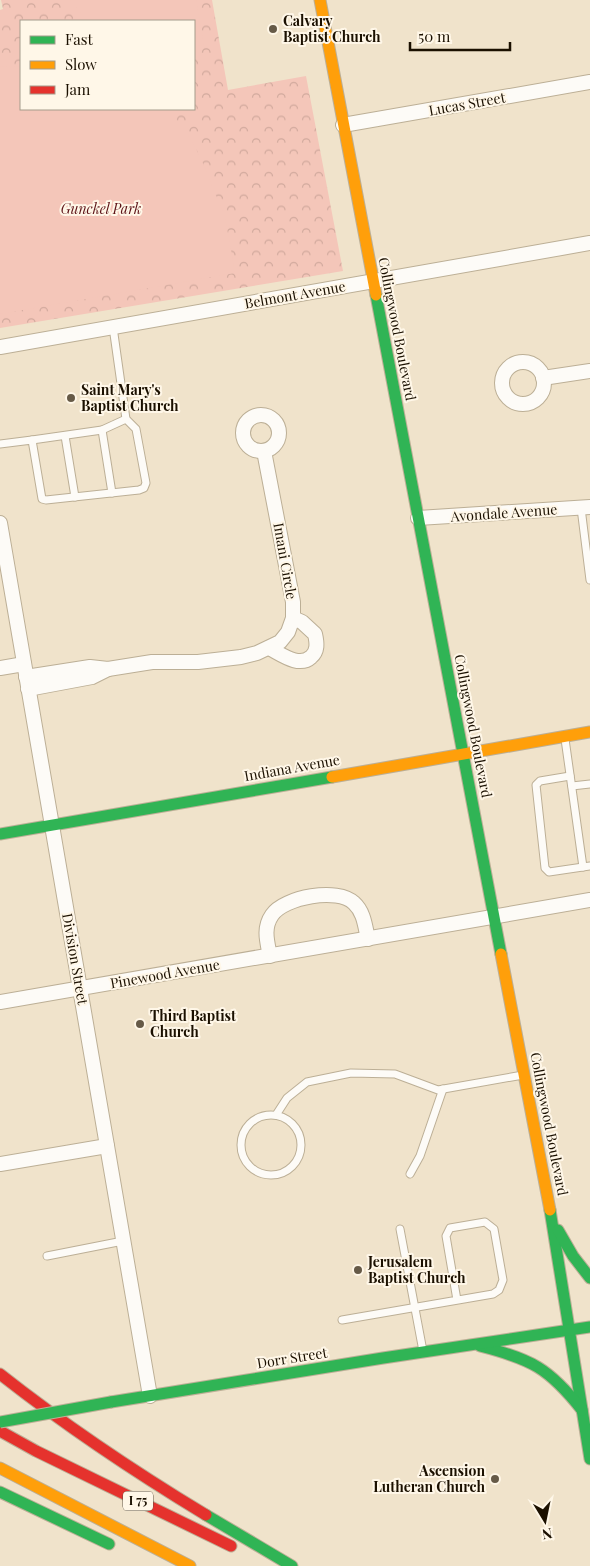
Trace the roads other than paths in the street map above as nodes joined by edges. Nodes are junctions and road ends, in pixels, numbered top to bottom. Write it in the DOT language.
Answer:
graph roads {
  1 [pos="320,0"];
  2 [pos="590,82"];
  3 [pos="343,125"];
  4 [pos="590,243"];
  5 [pos="372,281"];
  6 [pos="113,327"];
  7 [pos="0,346"];
  8 [pos="590,371"];
  9 [pos="544,378"];
  10 [pos="126,419"];
  11 [pos="102,430"];
  12 [pos="65,436"];
  13 [pos="32,440"];
  14 [pos="0,444"];
  15 [pos="264,451"];
  16 [pos="112,493"];
  17 [pos="75,497"];
  18 [pos="586,507"];
  19 [pos="418,518"];
  20 [pos="0,523"];
  21 [pos="2,548"];
  22 [pos="590,580"];
  23 [pos="293,618"];
  24 [pos="269,648"];
  25 [pos="0,668"];
  26 [pos="26,677"];
  27 [pos="590,732"];
  28 [pos="565,736"];
  29 [pos="464,754"];
  30 [pos="570,776"];
  31 [pos="590,784"];
  32 [pos="572,786"];
  33 [pos="51,826"];
  34 [pos="0,834"];
  35 [pos="586,866"];
  36 [pos="590,900"];
  37 [pos="493,917"];
  38 [pos="368,939"];
  39 [pos="270,956"];
  40 [pos="80,989"];
  41 [pos="0,1002"];
  42 [pos="524,1075"];
  43 [pos="443,1089"];
  44 [pos="276,1115"];
  45 [pos="107,1146"];
  46 [pos="0,1164"];
  47 [pos="410,1174"];
  48 [pos="552,1220"];
  49 [pos="400,1229"];
  50 [pos="123,1241"];
  51 [pos="47,1256"];
  52 [pos="590,1278"];
  53 [pos="457,1300"];
  54 [pos="415,1308"];
  55 [pos="342,1320"];
  56 [pos="590,1327"];
  57 [pos="569,1330"];
  58 [pos="473,1345"];
  59 [pos="424,1352"];
  60 [pos="0,1374"];
  61 [pos="150,1396"];
  62 [pos="590,1396"];
  63 [pos="582,1410"];
  64 [pos="0,1422"];
  65 [pos="0,1432"];
  66 [pos="590,1459"];
  67 [pos="0,1468"];
  68 [pos="0,1492"];
  69 [pos="117,1547"];
  70 [pos="190,1566"];
  71 [pos="277,1566"];
  72 [pos="292,1566"];
  1 -- 3 [label="main road, Collingwood Boulevard"];
  2 -- 3 [label="street, Lucas Street"];
  3 -- 5 [label="main road, Collingwood Boulevard"];
  4 -- 5 [label="street, Belmont Avenue"];
  5 -- 6 [label="street, Belmont Avenue"];
  5 -- 19 [label="main road, Collingwood Boulevard"];
  6 -- 7 [label="street, Belmont Avenue"];
  6 -- 10 [label="lane"];
  8 -- 9 [label="street"];
  10 -- 11 [label="lane"];
  10 -- 16 [label="lane"];
  11 -- 12 [label="lane"];
  11 -- 16 [label="lane"];
  12 -- 13 [label="lane"];
  12 -- 17 [label="lane"];
  13 -- 14 [label="lane"];
  13 -- 17 [label="lane"];
  15 -- 23 [label="street, Imani Circle"];
  16 -- 17 [label="lane"];
  18 -- 19 [label="street, Avondale Avenue"];
  18 -- 22 [label="lane"];
  19 -- 29 [label="main road, Collingwood Boulevard"];
  20 -- 21 [label="street, Division Street"];
  21 -- 26 [label="street, Division Street"];
  23 -- 24 [label="street, Imani Circle"];
  23 -- 24 [label="street"];
  24 -- 26 [label="street, Imani Circle"];
  25 -- 26 [label="street, Imani Circle"];
  26 -- 33 [label="street, Division Street"];
  27 -- 28 [label="main road, Indiana Avenue"];
  28 -- 29 [label="main road, Indiana Avenue"];
  28 -- 30 [label="lane"];
  29 -- 33 [label="main road, Indiana Avenue"];
  29 -- 37 [label="main road, Collingwood Boulevard"];
  30 -- 32 [label="lane"];
  30 -- 35 [label="lane"];
  31 -- 32 [label="lane"];
  32 -- 35 [label="lane"];
  33 -- 34 [label="main road, Indiana Avenue"];
  33 -- 40 [label="street, Division Street"];
  36 -- 37 [label="street, Pinewood Avenue"];
  37 -- 38 [label="street, Pinewood Avenue"];
  37 -- 42 [label="main road, Collingwood Boulevard"];
  38 -- 39 [label="street, Pinewood Avenue"];
  38 -- 39 [label="street"];
  39 -- 40 [label="street, Pinewood Avenue"];
  40 -- 41 [label="street, Pinewood Avenue"];
  40 -- 45 [label="street, Division Street"];
  42 -- 43 [label="lane"];
  42 -- 48 [label="main road, Collingwood Boulevard"];
  43 -- 44 [label="lane"];
  43 -- 47 [label="lane"];
  44 -- 44 [label="lane"];
  45 -- 46 [label="street"];
  45 -- 50 [label="street, Division Street"];
  48 -- 52 [label="main road"];
  48 -- 57 [label="main road, Collingwood Boulevard"];
  49 -- 54 [label="lane"];
  50 -- 51 [label="lane"];
  50 -- 61 [label="street, Division Street"];
  53 -- 53 [label="lane"];
  53 -- 54 [label="lane"];
  54 -- 55 [label="lane"];
  54 -- 59 [label="lane"];
  56 -- 57 [label="main road, Dorr Street"];
  57 -- 58 [label="main road, Dorr Street"];
  57 -- 63 [label="main road, Collingwood Boulevard"];
  58 -- 59 [label="main road, Dorr Street"];
  58 -- 63 [label="main road"];
  59 -- 61 [label="main road, Dorr Street"];
  60 -- 72 [label="main road"];
  61 -- 64 [label="main road, Dorr Street, bridge"];
  62 -- 63 [label="main road"];
  63 -- 66 [label="main road, Collingwood Boulevard"];
  65 -- 71 [label="main road, I 75"];
  67 -- 70 [label="main road, I 75"];
  68 -- 69 [label="main road"];
}
